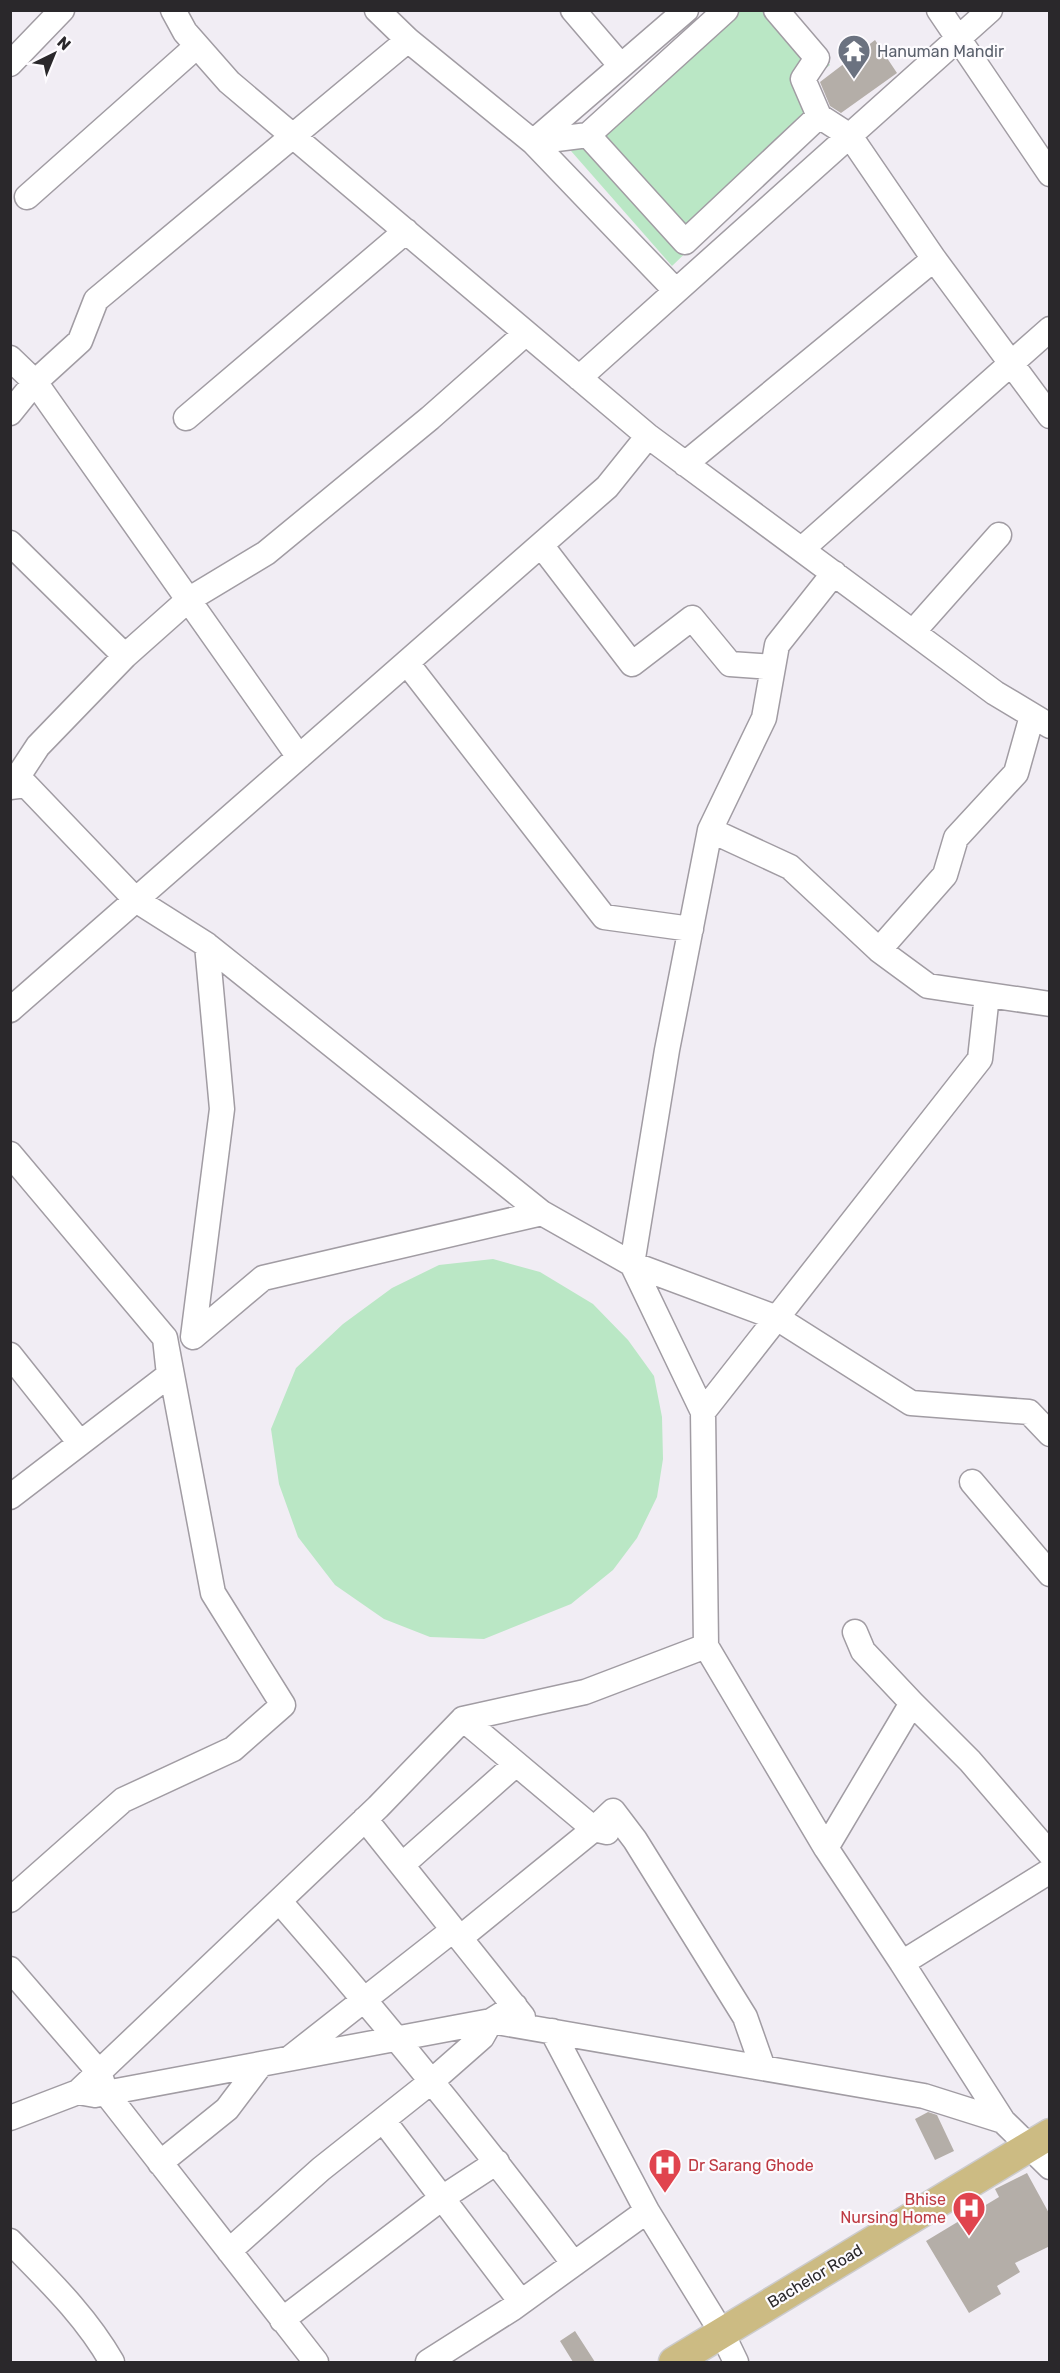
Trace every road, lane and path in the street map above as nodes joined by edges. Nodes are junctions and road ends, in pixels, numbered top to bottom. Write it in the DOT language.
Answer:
graph roads {
  1 [pos="62,10"];
  2 [pos="173,10"];
  3 [pos="377,10"];
  4 [pos="573,10"];
  5 [pos="686,10"];
  6 [pos="726,10"];
  7 [pos="776,10"];
  8 [pos="939,10"];
  9 [pos="990,10"];
  10 [pos="958,38"];
  11 [pos="408,40"];
  12 [pos="197,46"];
  13 [pos="10,64"];
  14 [pos="621,66"];
  15 [pos="819,116"];
  16 [pos="588,135"];
  17 [pos="850,136"];
  18 [pos="294,138"];
  19 [pos="533,142"];
  20 [pos="1050,174"];
  21 [pos="27,197"];
  22 [pos="406,231"];
  23 [pos="685,242"];
  24 [pos="934,259"];
  25 [pos="676,291"];
  26 [pos="1050,329"];
  27 [pos="526,333"];
  28 [pos="10,358"];
  29 [pos="1011,362"];
  30 [pos="579,378"];
  31 [pos="35,382"];
  32 [pos="10,413"];
  33 [pos="1050,416"];
  34 [pos="186,418"];
  35 [pos="648,436"];
  36 [pos="685,464"];
  37 [pos="999,535"];
  38 [pos="10,543"];
  39 [pos="542,545"];
  40 [pos="802,549"];
  41 [pos="834,573"];
  42 [pos="188,600"];
  43 [pos="913,632"];
  44 [pos="125,656"];
  45 [pos="407,663"];
  46 [pos="773,667"];
  47 [pos="1041,721"];
  48 [pos="299,757"];
  49 [pos="710,830"];
  50 [pos="136,900"];
  51 [pos="691,929"];
  52 [pos="207,945"];
  53 [pos="879,950"];
  54 [pos="987,995"];
  55 [pos="1050,1004"];
  56 [pos="10,1010"];
  57 [pos="12,1160"];
  58 [pos="542,1213"];
  59 [pos="632,1264"];
  60 [pos="777,1318"];
  61 [pos="165,1338"];
  62 [pos="10,1355"];
  63 [pos="703,1413"];
  64 [pos="1050,1434"];
  65 [pos="80,1443"];
  66 [pos="972,1482"];
  67 [pos="10,1497"];
  68 [pos="1050,1574"];
  69 [pos="855,1632"];
  70 [pos="706,1646"];
  71 [pos="912,1703"];
  72 [pos="462,1719"];
  73 [pos="516,1764"];
  74 [pos="365,1819"];
  75 [pos="594,1829"];
  76 [pos="826,1848"];
  77 [pos="1050,1854"];
  78 [pos="402,1865"];
  79 [pos="1050,1871"];
  80 [pos="10,1900"];
  81 [pos="280,1902"];
  82 [pos="456,1934"];
  83 [pos="903,1963"];
  84 [pos="10,1969"];
  85 [pos="365,1999"];
  86 [pos="514,2006"];
  87 [pos="491,2021"];
  88 [pos="542,2029"];
  89 [pos="399,2040"];
  90 [pos="288,2059"];
  91 [pos="261,2064"];
  92 [pos="764,2068"];
  93 [pos="432,2081"];
  94 [pos="103,2082"];
  95 [pos="10,2118"];
  96 [pos="382,2120"];
  97 [pos="1003,2121"];
  98 [pos="1038,2141"];
  99 [pos="497,2162"];
  100 [pos="160,2163"];
  101 [pos="1050,2167"];
  102 [pos="442,2198"];
  103 [pos="647,2211"];
  104 [pos="10,2241"];
  105 [pos="229,2251"];
  106 [pos="574,2264"];
  107 [pos="521,2302"];
  108 [pos="282,2320"];
  109 [pos="722,2333"];
  110 [pos="112,2362"];
  111 [pos="316,2362"];
  112 [pos="428,2362"];
  113 [pos="674,2362"];
  114 [pos="736,2362"];
  1 -- 13 [label="street"];
  2 -- 12 [label="street"];
  3 -- 11 [label="street"];
  4 -- 14 [label="street"];
  5 -- 14 [label="street"];
  6 -- 16 [label="street"];
  7 -- 15 [label="street"];
  8 -- 10 [label="street"];
  9 -- 10 [label="street"];
  10 -- 17 [label="street"];
  10 -- 20 [label="street"];
  11 -- 18 [label="street"];
  11 -- 19 [label="street"];
  12 -- 18 [label="street"];
  12 -- 21 [label="street"];
  14 -- 19 [label="street"];
  15 -- 17 [label="street"];
  15 -- 23 [label="street"];
  16 -- 19 [label="street"];
  16 -- 23 [label="street"];
  17 -- 24 [label="street"];
  17 -- 25 [label="street"];
  18 -- 22 [label="street"];
  18 -- 31 [label="street"];
  19 -- 25 [label="street"];
  22 -- 27 [label="street"];
  22 -- 34 [label="street"];
  23 -- 25 [label="street"];
  24 -- 29 [label="street"];
  24 -- 36 [label="street"];
  25 -- 30 [label="street"];
  26 -- 29 [label="street"];
  27 -- 30 [label="street"];
  27 -- 42 [label="street"];
  28 -- 31 [label="street"];
  29 -- 33 [label="street"];
  29 -- 40 [label="street"];
  30 -- 35 [label="street"];
  31 -- 32 [label="street"];
  31 -- 42 [label="street"];
  35 -- 36 [label="street"];
  35 -- 39 [label="street"];
  36 -- 40 [label="street"];
  37 -- 43 [label="street"];
  38 -- 44 [label="street"];
  39 -- 45 [label="street"];
  39 -- 46 [label="street"];
  40 -- 41 [label="street"];
  41 -- 43 [label="street"];
  41 -- 46 [label="street"];
  42 -- 44 [label="street"];
  42 -- 48 [label="street"];
  43 -- 47 [label="street"];
  44 -- 50 [label="street"];
  45 -- 48 [label="street"];
  45 -- 51 [label="street"];
  46 -- 49 [label="street"];
  47 -- 53 [label="street"];
  48 -- 50 [label="street"];
  49 -- 51 [label="street"];
  49 -- 53 [label="street"];
  50 -- 52 [label="street"];
  50 -- 56 [label="street"];
  51 -- 59 [label="street"];
  52 -- 58 [label="street"];
  52 -- 58 [label="street"];
  53 -- 54 [label="street"];
  54 -- 55 [label="street"];
  54 -- 60 [label="street"];
  57 -- 61 [label="street"];
  58 -- 59 [label="street"];
  59 -- 60 [label="street"];
  59 -- 63 [label="street"];
  60 -- 63 [label="street"];
  60 -- 64 [label="street"];
  61 -- 65 [label="street"];
  61 -- 80 [label="street"];
  62 -- 65 [label="street"];
  63 -- 70 [label="street"];
  65 -- 67 [label="street"];
  66 -- 68 [label="street"];
  69 -- 71 [label="street"];
  70 -- 72 [label="street"];
  70 -- 76 [label="street"];
  71 -- 76 [label="street"];
  71 -- 77 [label="street"];
  72 -- 73 [label="street"];
  72 -- 74 [label="street"];
  73 -- 75 [label="street"];
  73 -- 78 [label="street"];
  74 -- 78 [label="street"];
  74 -- 81 [label="street"];
  75 -- 82 [label="street"];
  75 -- 92 [label="street"];
  76 -- 83 [label="street"];
  78 -- 82 [label="street"];
  79 -- 83 [label="street"];
  81 -- 85 [label="street"];
  81 -- 94 [label="street"];
  82 -- 85 [label="street"];
  82 -- 86 [label="street"];
  83 -- 97 [label="street"];
  84 -- 94 [label="street"];
  85 -- 89 [label="street"];
  85 -- 90 [label="street"];
  86 -- 87 [label="street"];
  86 -- 88 [label="street"];
  87 -- 88 [label="street"];
  87 -- 89 [label="street"];
  87 -- 93 [label="street"];
  88 -- 92 [label="street"];
  88 -- 103 [label="street"];
  89 -- 90 [label="street"];
  89 -- 93 [label="street"];
  90 -- 91 [label="street"];
  91 -- 94 [label="street"];
  91 -- 100 [label="street"];
  92 -- 97 [label="street"];
  93 -- 96 [label="street"];
  93 -- 99 [label="street"];
  94 -- 95 [label="street"];
  94 -- 100 [label="street"];
  96 -- 102 [label="street"];
  96 -- 105 [label="street"];
  97 -- 98 [label="street"];
  98 -- 101 [label="street"];
  98 -- 109 [label="main road, Bachelor Road"];
  99 -- 102 [label="street"];
  99 -- 106 [label="street"];
  100 -- 105 [label="street"];
  102 -- 107 [label="street"];
  102 -- 108 [label="street"];
  103 -- 106 [label="street"];
  103 -- 109 [label="street"];
  104 -- 110 [label="street"];
  105 -- 108 [label="street"];
  106 -- 107 [label="street"];
  107 -- 112 [label="street"];
  108 -- 111 [label="street"];
  109 -- 113 [label="main road, Bachelor Road"];
  109 -- 114 [label="street"];
}
